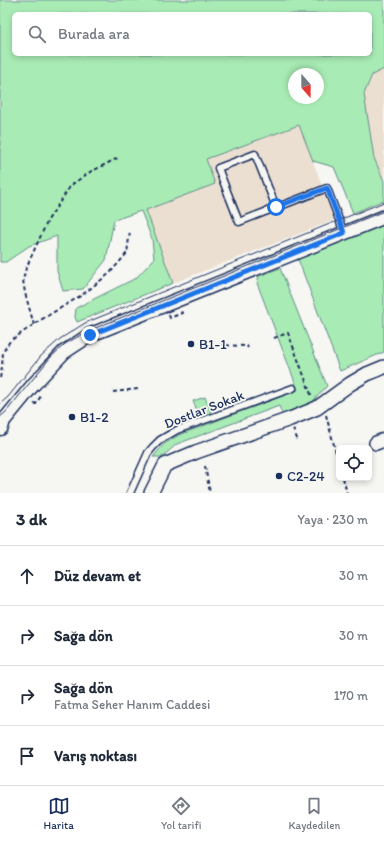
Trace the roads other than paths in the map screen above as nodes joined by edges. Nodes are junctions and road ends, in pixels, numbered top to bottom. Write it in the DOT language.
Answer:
graph roads {
  1 [pos="276,207"];
  2 [pos="384,217"];
  3 [pos="344,233"];
  4 [pos="384,367"];
  5 [pos="293,388"];
  6 [pos="0,425"];
  7 [pos="130,493"];
  8 [pos="151,493"];
  1 -- 1 [label="lane"];
  1 -- 3 [label="lane"];
  2 -- 3 [label="street"];
  3 -- 6 [label="street"];
  4 -- 8 [label="street"];
  5 -- 7 [label="lane, Dostlar Sokak"];
}
